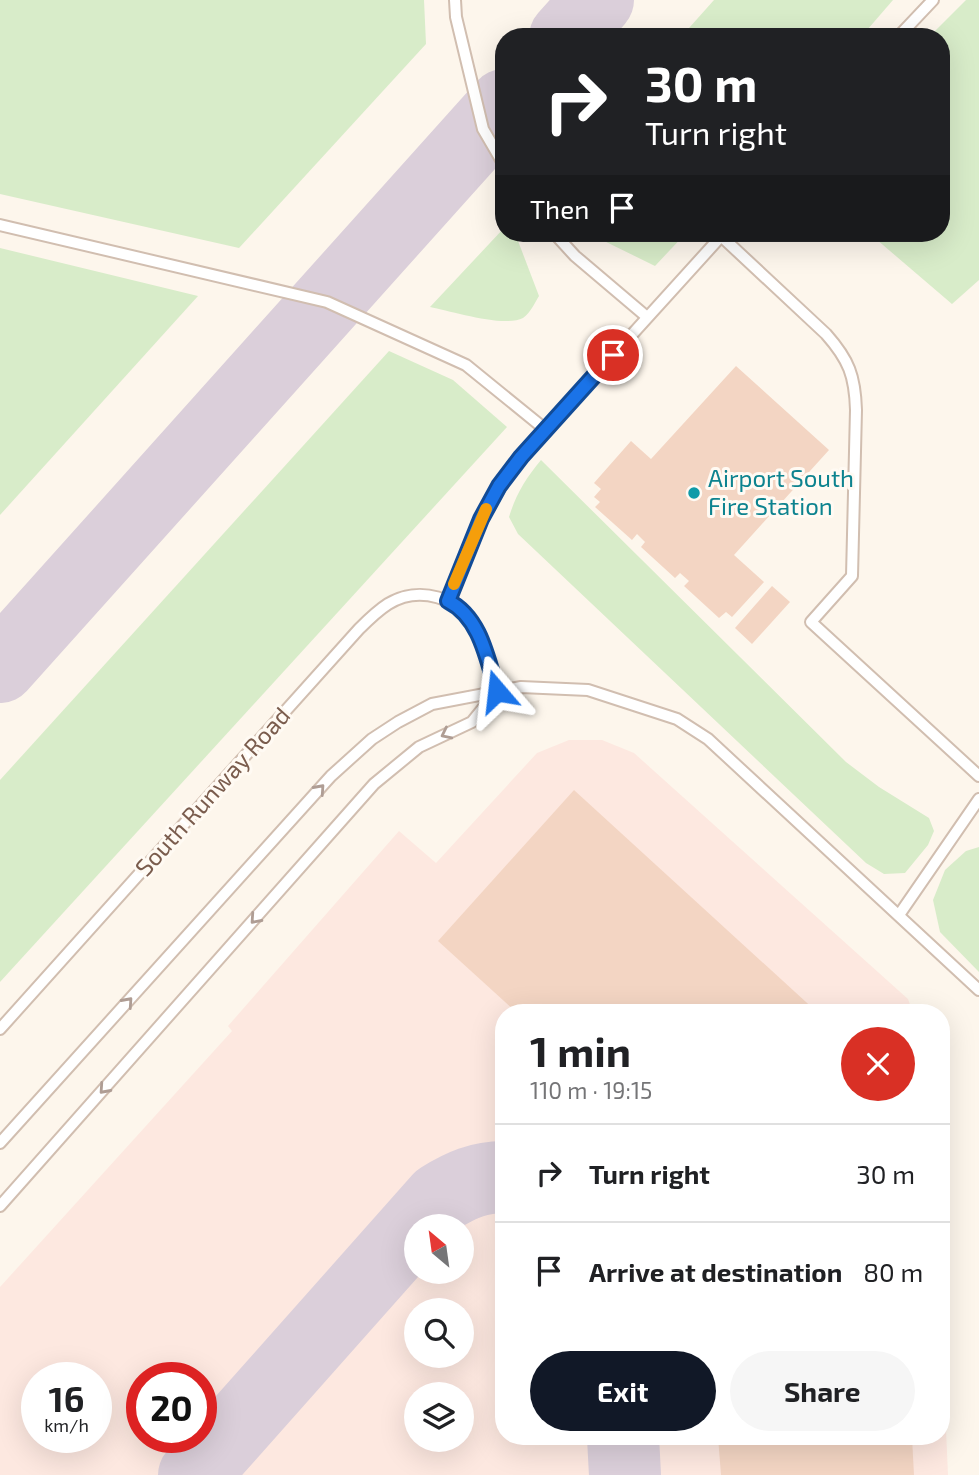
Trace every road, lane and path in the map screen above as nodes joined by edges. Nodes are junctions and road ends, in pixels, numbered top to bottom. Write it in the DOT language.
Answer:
graph roads {
  1 [pos="455,0"];
  2 [pos="933,0"];
  3 [pos="907,28"];
  4 [pos="495,150"];
  5 [pos="0,225"];
  6 [pos="562,242"];
  7 [pos="715,242"];
  8 [pos="730,242"];
  9 [pos="646,317"];
  10 [pos="546,430"];
  11 [pos="448,601"];
  12 [pos="497,691"];
  13 [pos="979,776"];
  14 [pos="979,799"];
  15 [pos="899,915"];
  16 [pos="979,990"];
  17 [pos="0,1029"];
  18 [pos="0,1143"];
  19 [pos="0,1206"];
  1 -- 4 [label="lane"];
  2 -- 3 [label="lane"];
  5 -- 10 [label="lane"];
  6 -- 9 [label="lane"];
  7 -- 9 [label="lane"];
  8 -- 13 [label="lane"];
  9 -- 10 [label="lane"];
  10 -- 11 [label="lane"];
  11 -- 12 [label="lane"];
  11 -- 17 [label="lane, South Runway Road"];
  12 -- 15 [label="lane"];
  18 -- 12 [label="lane, one-way"];
  12 -- 19 [label="lane, one-way"];
  14 -- 15 [label="lane"];
  15 -- 16 [label="lane"];
}
